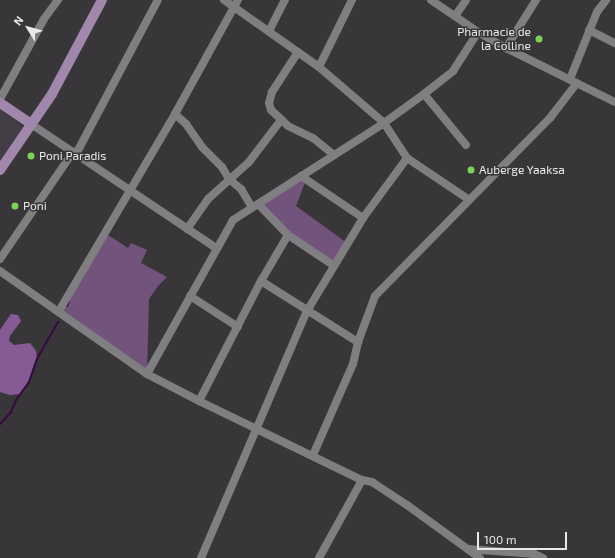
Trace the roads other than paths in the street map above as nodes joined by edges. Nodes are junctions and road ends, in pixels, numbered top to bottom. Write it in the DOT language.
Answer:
graph roads {
  1 [pos="58,0"];
  2 [pos="102,0"];
  3 [pos="158,0"];
  4 [pos="224,0"];
  5 [pos="285,0"];
  6 [pos="352,0"];
  7 [pos="431,0"];
  8 [pos="466,0"];
  9 [pos="536,0"];
  10 [pos="606,0"];
  11 [pos="237,3"];
  12 [pos="454,16"];
  13 [pos="589,30"];
  14 [pos="269,31"];
  15 [pos="478,32"];
  16 [pos="615,43"];
  17 [pos="506,48"];
  18 [pos="298,52"];
  19 [pos="319,67"];
  20 [pos="573,81"];
  21 [pos="424,94"];
  22 [pos="0,99"];
  23 [pos="615,102"];
  24 [pos="0,103"];
  25 [pos="175,114"];
  26 [pos="281,120"];
  27 [pos="384,123"];
  28 [pos="31,124"];
  29 [pos="466,145"];
  30 [pos="74,153"];
  31 [pos="334,155"];
  32 [pos="407,158"];
  33 [pos="0,170"];
  34 [pos="301,176"];
  35 [pos="229,179"];
  36 [pos="129,190"];
  37 [pos="468,199"];
  38 [pos="255,206"];
  39 [pos="363,218"];
  40 [pos="187,229"];
  41 [pos="288,235"];
  42 [pos="216,248"];
  43 [pos="0,259"];
  44 [pos="333,265"];
  45 [pos="0,271"];
  46 [pos="261,281"];
  47 [pos="190,296"];
  48 [pos="59,311"];
  49 [pos="307,311"];
  50 [pos="238,327"];
  51 [pos="358,342"];
  52 [pos="147,374"];
  53 [pos="199,401"];
  54 [pos="256,428"];
  55 [pos="313,455"];
  56 [pos="362,480"];
  57 [pos="468,550"];
  58 [pos="478,557"];
  59 [pos="201,558"];
  60 [pos="319,558"];
  61 [pos="543,558"];
  1 -- 22 [label="street"];
  2 -- 28 [label="main road"];
  3 -- 30 [label="street"];
  4 -- 11 [label="street"];
  5 -- 14 [label="street"];
  6 -- 19 [label="street"];
  7 -- 12 [label="street"];
  8 -- 12 [label="street"];
  9 -- 17 [label="street"];
  10 -- 13 [label="street"];
  11 -- 14 [label="street"];
  11 -- 25 [label="street"];
  12 -- 15 [label="street"];
  13 -- 16 [label="street"];
  13 -- 20 [label="street"];
  14 -- 18 [label="street"];
  15 -- 17 [label="street"];
  15 -- 21 [label="street"];
  17 -- 20 [label="street"];
  18 -- 19 [label="street"];
  18 -- 26 [label="street"];
  19 -- 27 [label="street"];
  20 -- 23 [label="street"];
  20 -- 37 [label="street"];
  21 -- 27 [label="street"];
  21 -- 29 [label="street"];
  24 -- 28 [label="main road"];
  25 -- 35 [label="street"];
  25 -- 36 [label="street"];
  26 -- 31 [label="street"];
  26 -- 35 [label="street"];
  27 -- 31 [label="street"];
  27 -- 32 [label="street"];
  28 -- 30 [label="street"];
  28 -- 33 [label="main road"];
  30 -- 36 [label="street"];
  30 -- 43 [label="street"];
  31 -- 34 [label="street"];
  32 -- 37 [label="street"];
  32 -- 39 [label="street"];
  34 -- 38 [label="street"];
  34 -- 39 [label="street"];
  35 -- 38 [label="street"];
  35 -- 40 [label="street"];
  36 -- 40 [label="street"];
  36 -- 48 [label="street"];
  37 -- 51 [label="street"];
  38 -- 41 [label="street"];
  38 -- 42 [label="street"];
  39 -- 44 [label="street"];
  40 -- 42 [label="street"];
  41 -- 44 [label="street"];
  41 -- 46 [label="street"];
  42 -- 47 [label="street"];
  44 -- 49 [label="street"];
  45 -- 48 [label="street"];
  46 -- 49 [label="street"];
  46 -- 50 [label="street"];
  47 -- 50 [label="street"];
  47 -- 52 [label="street"];
  48 -- 52 [label="street"];
  49 -- 51 [label="street"];
  49 -- 54 [label="street"];
  50 -- 53 [label="street"];
  51 -- 55 [label="street"];
  52 -- 53 [label="street"];
  53 -- 54 [label="street"];
  54 -- 55 [label="street"];
  54 -- 59 [label="street"];
  55 -- 56 [label="street"];
  56 -- 57 [label="street"];
  56 -- 60 [label="street"];
  57 -- 58 [label="street"];
  57 -- 61 [label="street"];
}
